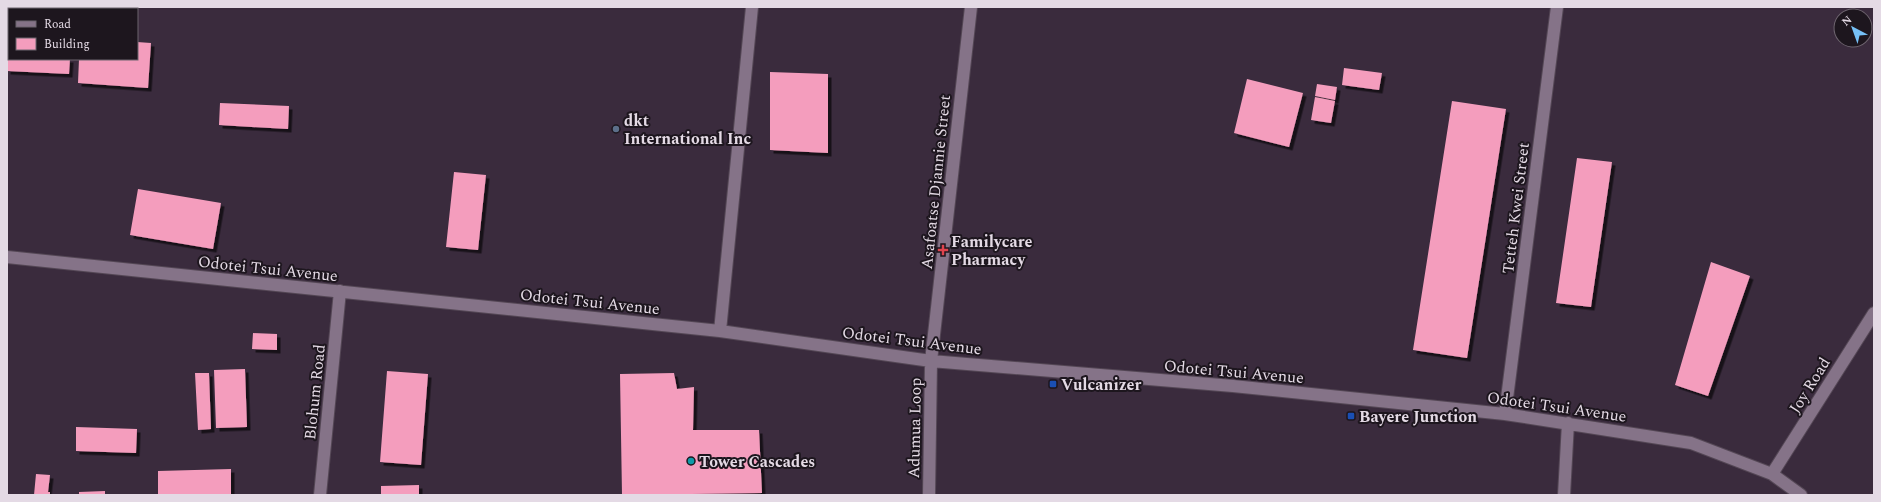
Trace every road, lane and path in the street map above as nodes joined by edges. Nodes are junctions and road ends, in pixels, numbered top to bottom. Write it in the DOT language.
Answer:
graph roads {
  1 [pos="752,7"];
  2 [pos="970,7"];
  3 [pos="1557,7"];
  4 [pos="7,257"];
  5 [pos="340,291"];
  6 [pos="1874,313"];
  7 [pos="720,331"];
  8 [pos="931,361"];
  9 [pos="1505,414"];
  10 [pos="1568,424"];
  11 [pos="1772,474"];
  12 [pos="320,495"];
  13 [pos="929,495"];
  14 [pos="1564,495"];
  15 [pos="1801,495"];
  1 -- 7 [label="street"];
  2 -- 8 [label="street, Asafoatse Djannie Street"];
  3 -- 9 [label="street, Tetteh Kwei Street"];
  4 -- 5 [label="street, Odotei Tsui Avenue"];
  5 -- 7 [label="street, Odotei Tsui Avenue"];
  5 -- 12 [label="street, Blohum Road"];
  6 -- 11 [label="street, Joy Road"];
  7 -- 8 [label="street, Odotei Tsui Avenue"];
  8 -- 9 [label="street, Odotei Tsui Avenue"];
  8 -- 13 [label="street, Adumua Loop"];
  9 -- 10 [label="street, Odotei Tsui Avenue"];
  10 -- 11 [label="street, Odotei Tsui Avenue"];
  10 -- 14 [label="street"];
  11 -- 15 [label="street, Odotei Tsui Avenue"];
}
